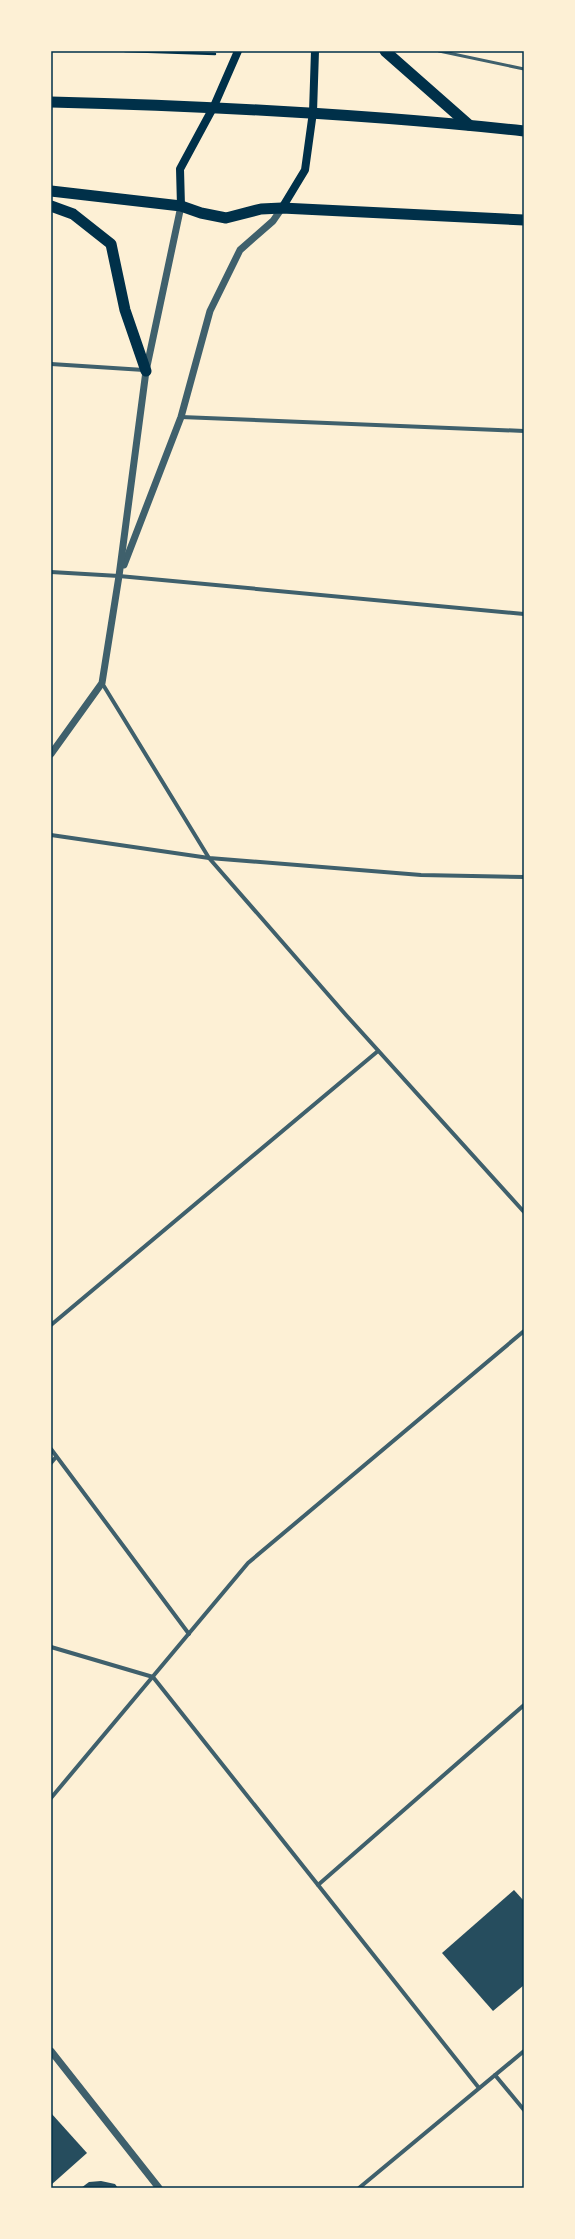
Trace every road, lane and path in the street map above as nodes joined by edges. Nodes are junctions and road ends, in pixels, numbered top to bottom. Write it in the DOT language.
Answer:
graph roads {
  1 [pos="125,51"];
  2 [pos="315,51"];
  3 [pos="385,51"];
  4 [pos="439,51"];
  5 [pos="238,53"];
  6 [pos="524,69"];
  7 [pos="51,102"];
  8 [pos="214,106"];
  9 [pos="313,112"];
  10 [pos="469,125"];
  11 [pos="524,131"];
  12 [pos="51,191"];
  13 [pos="51,206"];
  14 [pos="181,206"];
  15 [pos="282,208"];
  16 [pos="524,220"];
  17 [pos="51,364"];
  18 [pos="146,371"];
  19 [pos="181,417"];
  20 [pos="524,430"];
  21 [pos="51,572"];
  22 [pos="119,576"];
  23 [pos="524,614"];
  24 [pos="102,683"];
  25 [pos="51,754"];
  26 [pos="51,836"];
  27 [pos="209,858"];
  28 [pos="524,877"];
  29 [pos="378,1051"];
  30 [pos="524,1212"];
  31 [pos="51,1325"];
  32 [pos="524,1331"];
  33 [pos="51,1449"];
  34 [pos="56,1457"];
  35 [pos="51,1463"];
  36 [pos="190,1634"];
  37 [pos="51,1647"];
  38 [pos="152,1677"];
  39 [pos="524,1705"];
  40 [pos="51,1798"];
  41 [pos="318,1885"];
  42 [pos="51,2051"];
  43 [pos="524,2051"];
  44 [pos="495,2075"];
  45 [pos="479,2088"];
  46 [pos="524,2110"];
  47 [pos="159,2188"];
  48 [pos="359,2188"];
  1 -- 5 [label="path"];
  2 -- 9 [label="main road"];
  3 -- 10 [label="highway"];
  4 -- 6 [label="lane"];
  5 -- 8 [label="main road"];
  7 -- 8 [label="highway"];
  8 -- 9 [label="highway"];
  8 -- 14 [label="main road"];
  9 -- 10 [label="highway"];
  9 -- 15 [label="main road"];
  10 -- 11 [label="highway"];
  12 -- 14 [label="highway"];
  13 -- 18 [label="highway"];
  14 -- 15 [label="highway"];
  14 -- 18 [label="street"];
  15 -- 16 [label="highway"];
  15 -- 19 [label="street"];
  17 -- 18 [label="street"];
  18 -- 22 [label="street"];
  19 -- 20 [label="street"];
  19 -- 22 [label="street"];
  21 -- 22 [label="street"];
  22 -- 23 [label="street"];
  22 -- 24 [label="street"];
  24 -- 25 [label="street"];
  24 -- 27 [label="street"];
  26 -- 27 [label="street"];
  27 -- 28 [label="street"];
  27 -- 29 [label="street"];
  29 -- 30 [label="street"];
  29 -- 31 [label="street"];
  32 -- 36 [label="street"];
  33 -- 34 [label="street"];
  34 -- 35 [label="street"];
  34 -- 36 [label="street"];
  36 -- 38 [label="street"];
  37 -- 38 [label="street"];
  38 -- 40 [label="street"];
  38 -- 41 [label="street"];
  39 -- 41 [label="street"];
  41 -- 45 [label="street"];
  42 -- 47 [label="street"];
  43 -- 44 [label="street"];
  44 -- 45 [label="street"];
  44 -- 46 [label="street"];
  45 -- 48 [label="street"];
}
